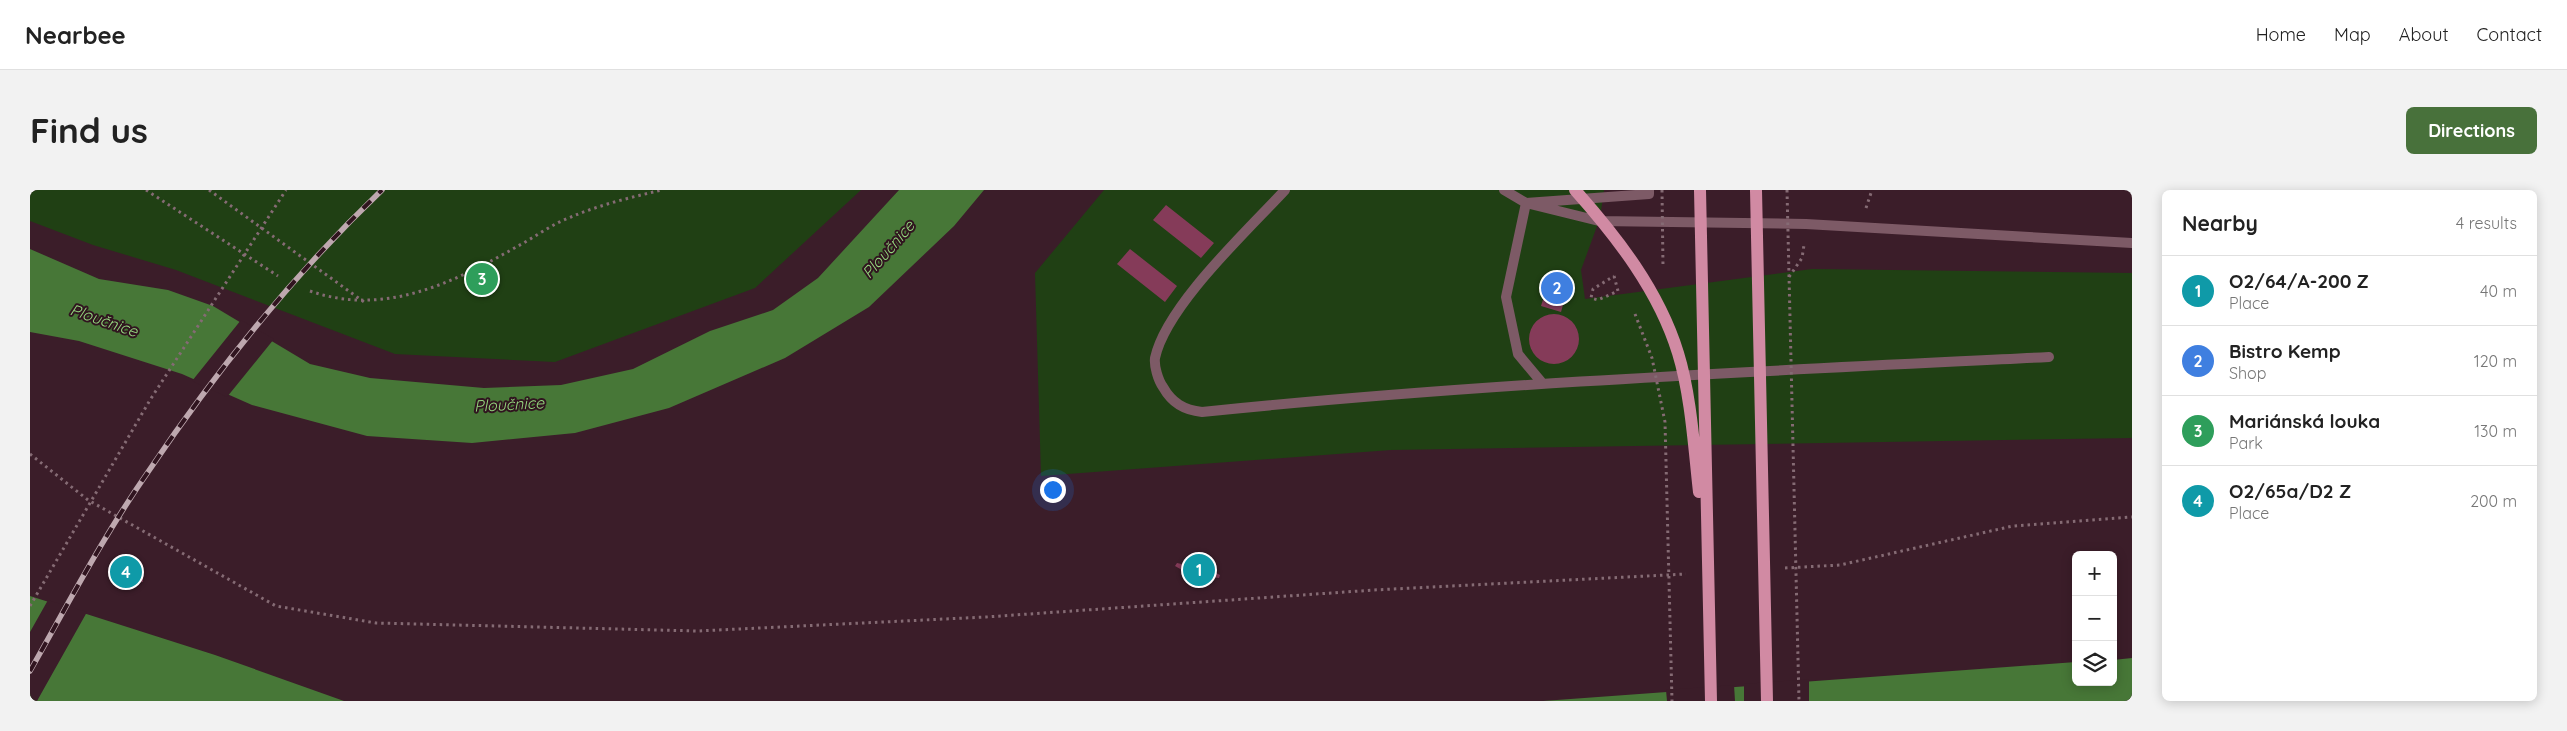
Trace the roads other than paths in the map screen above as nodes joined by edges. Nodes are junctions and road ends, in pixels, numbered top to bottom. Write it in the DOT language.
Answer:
graph roads {
  1 [pos="1285,190"];
  2 [pos="1504,190"];
  3 [pos="1575,190"];
  4 [pos="1649,190"];
  5 [pos="1700,190"];
  6 [pos="1756,190"];
  7 [pos="1526,203"];
  8 [pos="2132,243"];
  9 [pos="2048,357"];
  10 [pos="1543,384"];
  11 [pos="1708,558"];
  12 [pos="1710,701"];
  13 [pos="1767,701"];
  1 -- 10 [label="lane"];
  2 -- 7 [label="lane"];
  3 -- 11 [label="main road, bridge"];
  4 -- 7 [label="lane"];
  5 -- 11 [label="main road, bridge"];
  6 -- 13 [label="main road, bridge"];
  7 -- 8 [label="lane"];
  7 -- 10 [label="lane"];
  9 -- 10 [label="lane"];
  11 -- 12 [label="main road, bridge"];
}
